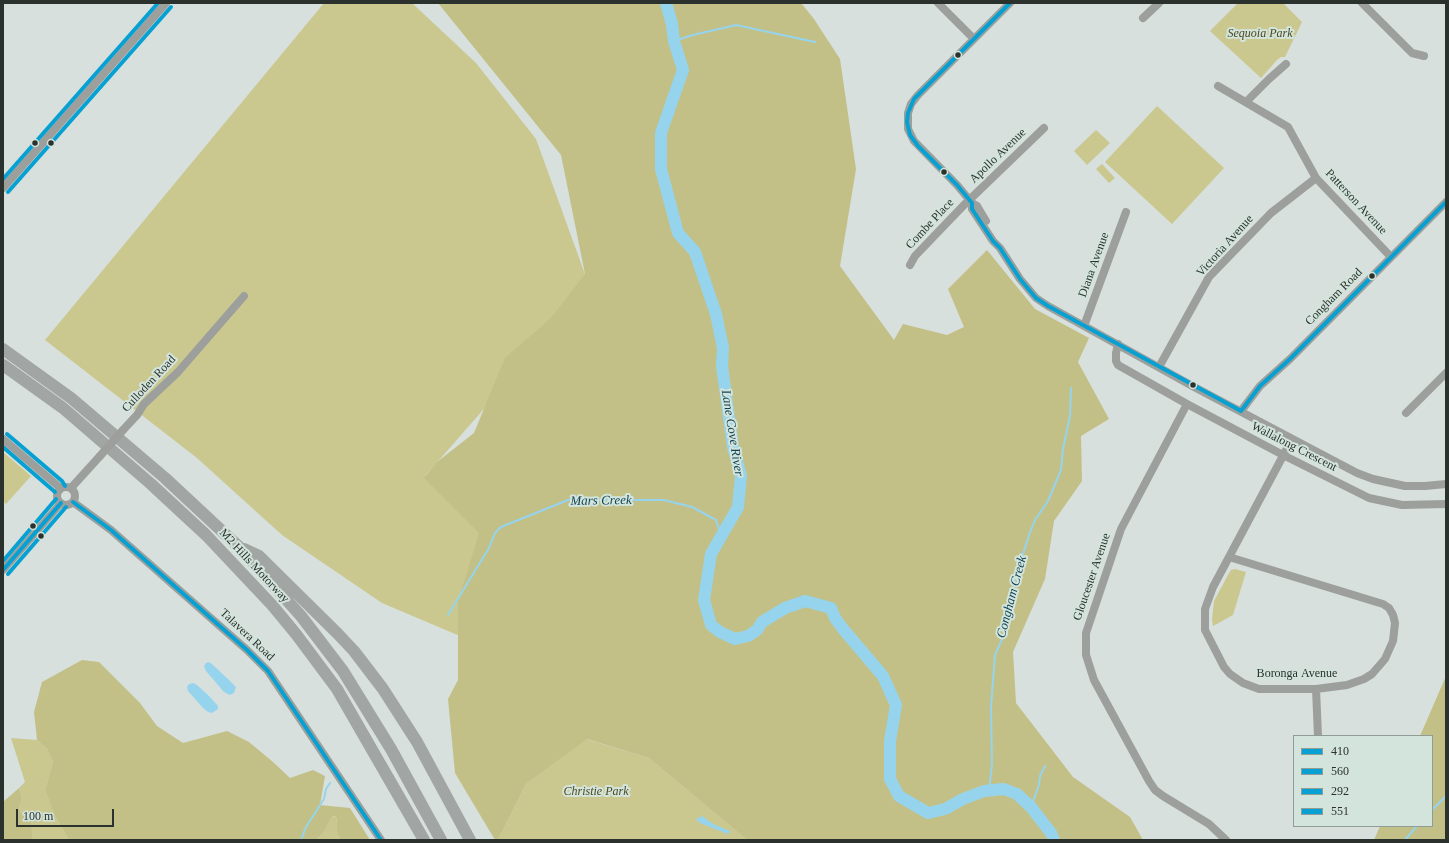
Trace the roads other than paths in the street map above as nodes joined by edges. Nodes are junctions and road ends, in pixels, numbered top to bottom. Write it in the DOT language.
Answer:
graph roads {
  1 [pos="166,3"];
  2 [pos="938,3"];
  3 [pos="1010,3"];
  4 [pos="1159,3"];
  5 [pos="1362,3"];
  6 [pos="1143,18"];
  7 [pos="974,39"];
  8 [pos="1424,56"];
  9 [pos="1286,64"];
  10 [pos="1218,86"];
  11 [pos="1246,102"];
  12 [pos="1044,128"];
  13 [pos="1316,178"];
  14 [pos="3,188"];
  15 [pos="971,202"];
  16 [pos="1446,202"];
  17 [pos="1126,212"];
  18 [pos="1391,257"];
  19 [pos="910,265"];
  20 [pos="244,296"];
  21 [pos="1084,326"];
  22 [pos="1118,344"];
  23 [pos="3,349"];
  24 [pos="3,365"];
  25 [pos="1159,367"];
  26 [pos="1446,373"];
  27 [pos="1186,404"];
  28 [pos="1241,412"];
  29 [pos="1406,413"];
  30 [pos="3,439"];
  31 [pos="1292,439"];
  32 [pos="1283,455"];
  33 [pos="1446,484"];
  34 [pos="71,488"];
  35 [pos="60,489"];
  36 [pos="72,502"];
  37 [pos="61,503"];
  38 [pos="1446,504"];
  39 [pos="239,547"];
  40 [pos="1229,557"];
  41 [pos="3,570"];
  42 [pos="1316,689"];
  43 [pos="1318,735"];
  44 [pos="381,840"];
  45 [pos="424,840"];
  46 [pos="441,840"];
  47 [pos="470,840"];
  48 [pos="1226,840"];
  1 -- 14 [label="street"];
  2 -- 7 [label="street"];
  3 -- 7 [label="street, Wallalong Crescent"];
  4 -- 6 [label="street"];
  5 -- 8 [label="street"];
  7 -- 15 [label="street, Wallalong Crescent"];
  9 -- 11 [label="street"];
  10 -- 11 [label="street, Patterson Avenue"];
  11 -- 13 [label="street, Patterson Avenue"];
  12 -- 15 [label="street, Apollo Avenue"];
  13 -- 18 [label="street, Patterson Avenue"];
  13 -- 25 [label="street, Victoria Avenue"];
  15 -- 19 [label="street, Combe Place"];
  15 -- 21 [label="street, Wallalong Crescent"];
  16 -- 18 [label="street, Congham Road"];
  17 -- 21 [label="street, Diana Avenue"];
  18 -- 28 [label="street, Congham Road"];
  20 -- 34 [label="street, Culloden Road, bridge"];
  21 -- 22 [label="street, Wallalong Crescent"];
  22 -- 25 [label="street, Wallalong Crescent"];
  22 -- 27 [label="street, Wallalong Crescent"];
  23 -- 39 [label="highway, M2 Hills Motorway"];
  24 -- 45 [label="highway, M2 Hills Motorway"];
  25 -- 28 [label="street, Wallalong Crescent"];
  26 -- 29 [label="street"];
  27 -- 32 [label="street, Wallalong Crescent"];
  27 -- 48 [label="street, Gloucester Avenue"];
  28 -- 31 [label="street, Wallalong Crescent"];
  30 -- 35 [label="street"];
  31 -- 32 [label="street, Boronga Avenue"];
  31 -- 33 [label="street, Wallalong Crescent"];
  32 -- 38 [label="street, Wallalong Crescent"];
  32 -- 40 [label="street, Boronga Avenue"];
  34 -- 35 [label="street"];
  34 -- 36 [label="street"];
  35 -- 37 [label="street"];
  36 -- 37 [label="street"];
  36 -- 44 [label="street, Talavera Road"];
  37 -- 41 [label="street"];
  39 -- 46 [label="highway, M2 Hills Motorway"];
  39 -- 47 [label="highway"];
  40 -- 42 [label="street, Boronga Avenue"];
  40 -- 42 [label="street, Boronga Avenue"];
  42 -- 43 [label="street"];
}
